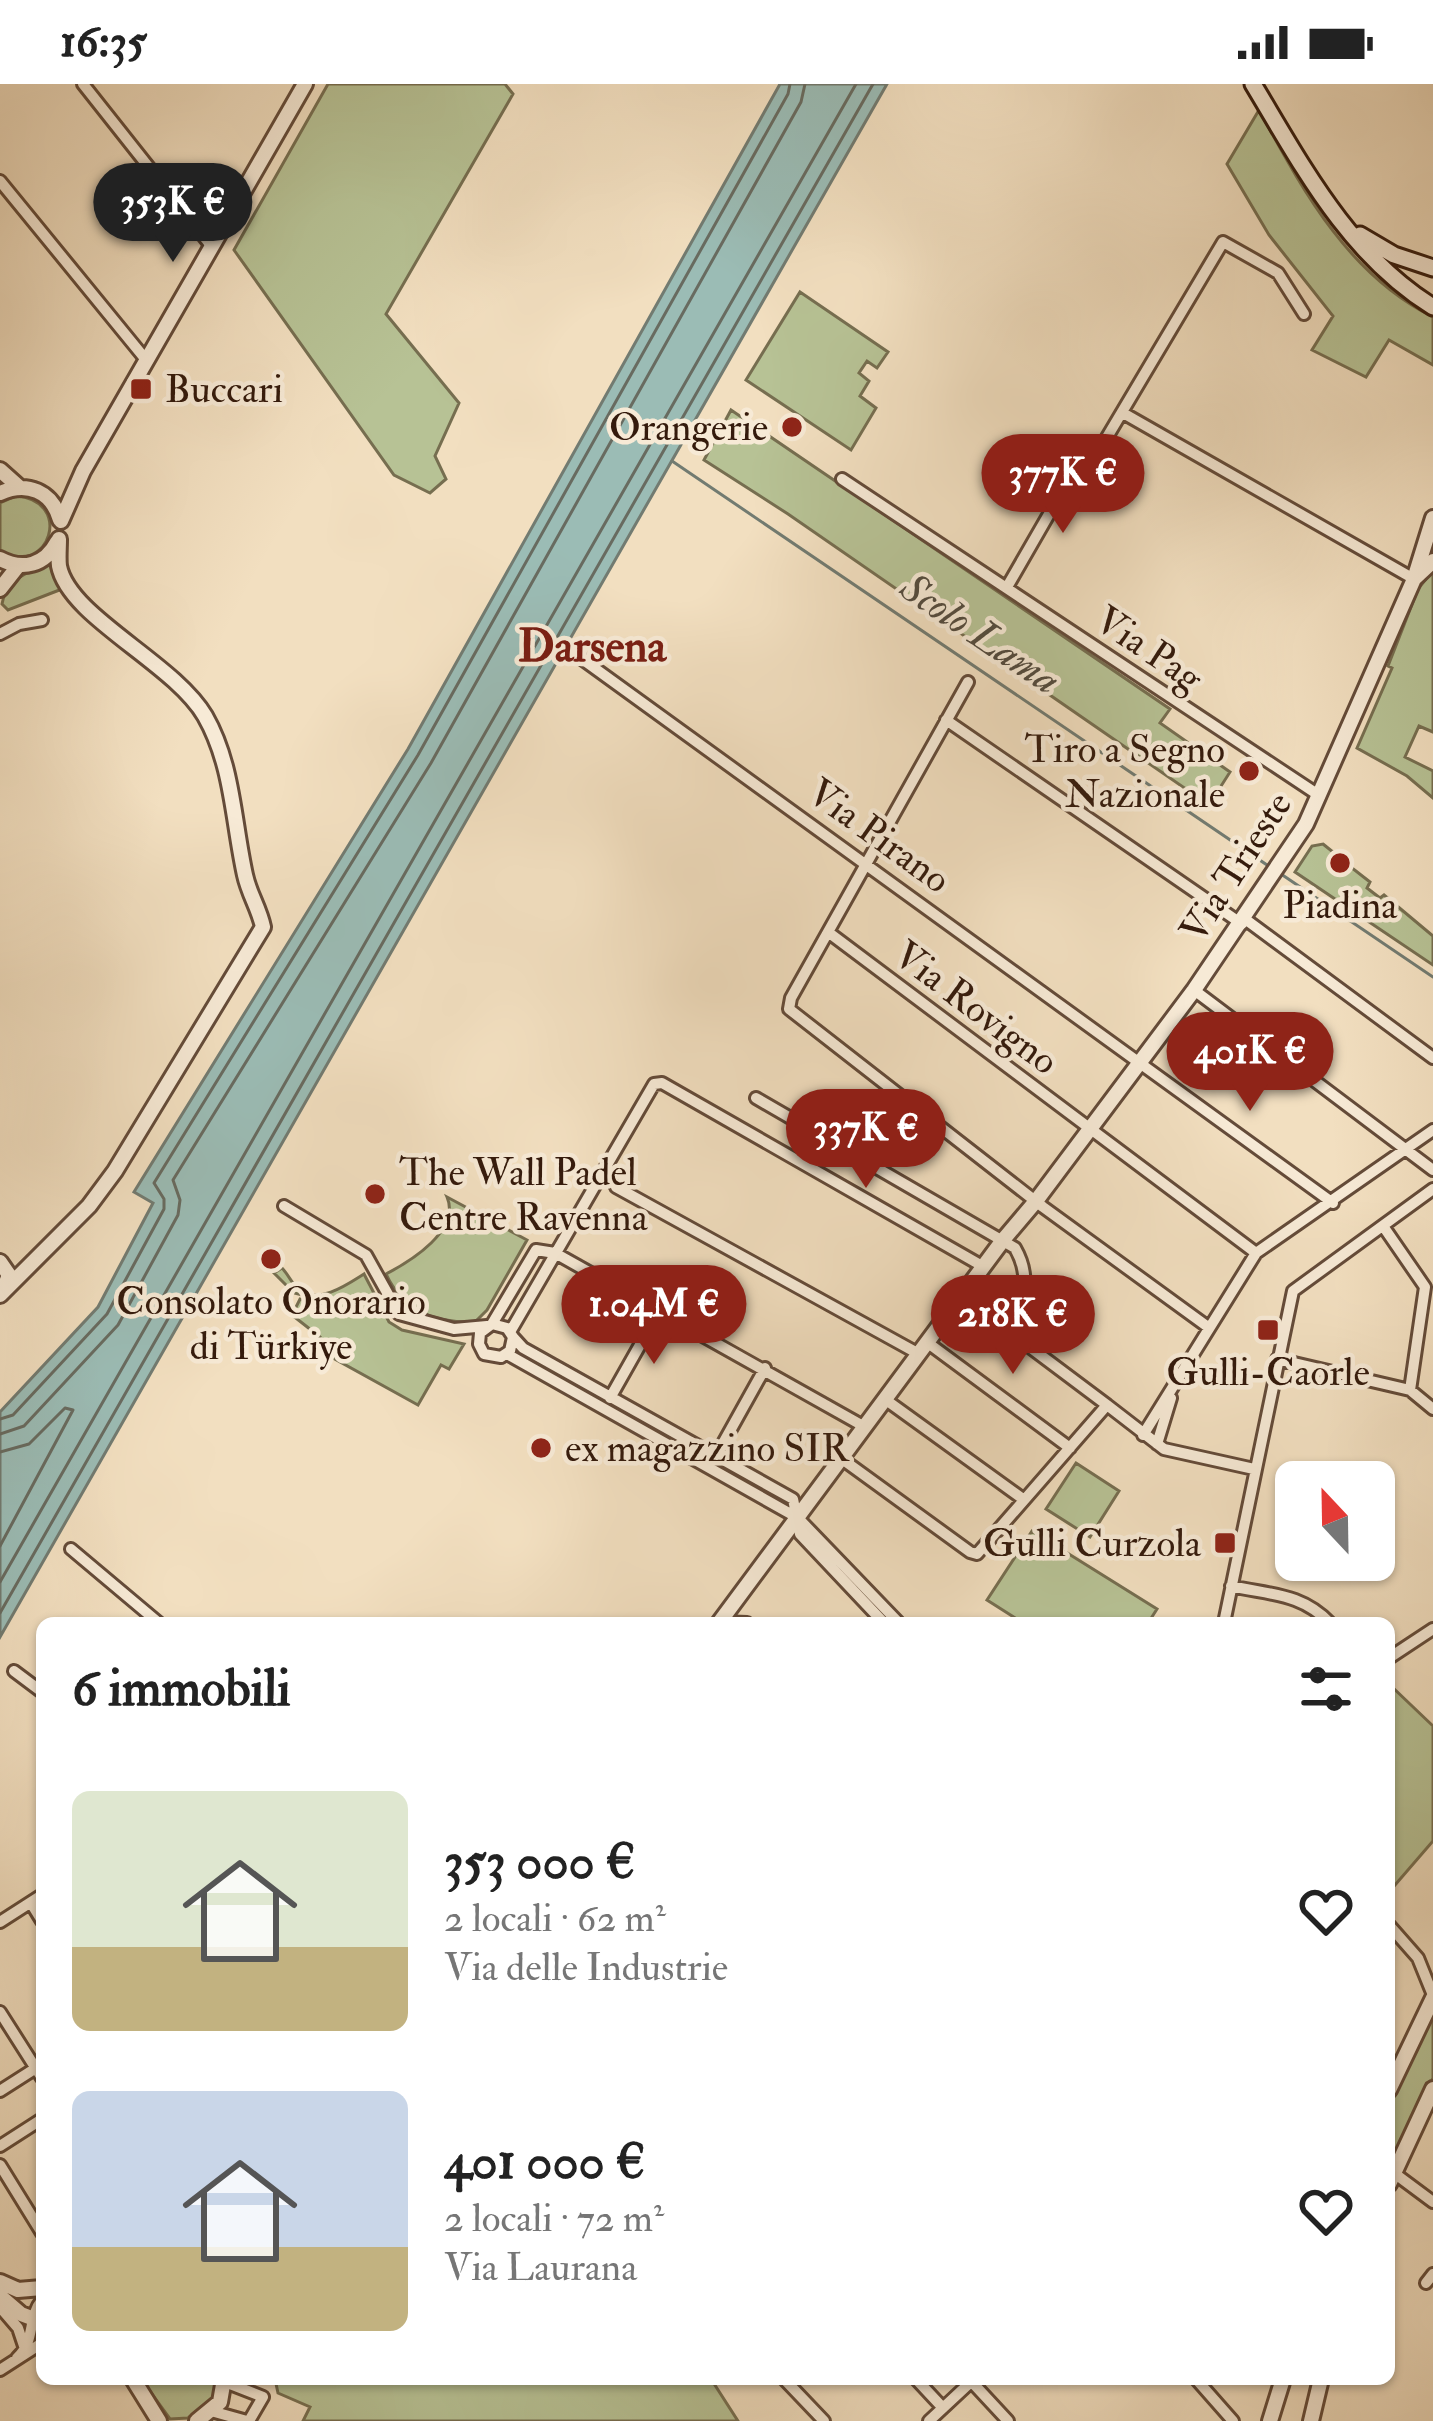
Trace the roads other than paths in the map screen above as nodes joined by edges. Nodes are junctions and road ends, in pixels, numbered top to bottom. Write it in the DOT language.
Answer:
graph roads {
  1 [pos="83,84"];
  2 [pos="305,84"];
  3 [pos="1253,84"];
  4 [pos="0,181"];
  5 [pos="1333,212"];
  6 [pos="212,247"];
  7 [pos="1433,268"];
  8 [pos="1433,307"];
  9 [pos="1304,314"];
  10 [pos="147,361"];
  11 [pos="1123,413"];
  12 [pos="1100,449"];
  13 [pos="1079,462"];
  14 [pos="0,470"];
  15 [pos="83,471"];
  16 [pos="842,479"];
  17 [pos="20,487"];
  18 [pos="39,491"];
  19 [pos="0,494"];
  20 [pos="1433,518"];
  21 [pos="61,521"];
  22 [pos="59,539"];
  23 [pos="0,560"];
  24 [pos="1433,561"];
  25 [pos="18,566"];
  26 [pos="1414,579"];
  27 [pos="1007,587"];
  28 [pos="0,590"];
  29 [pos="42,620"];
  30 [pos="99,628"];
  31 [pos="0,634"];
  32 [pos="118,634"];
  33 [pos="583,659"];
  34 [pos="968,682"];
  35 [pos="946,719"];
  36 [pos="1320,796"];
  37 [pos="868,864"];
  38 [pos="1243,921"];
  39 [pos="828,932"];
  40 [pos="1194,990"];
  41 [pos="1433,1058"];
  42 [pos="1140,1063"];
  43 [pos="756,1098"];
  44 [pos="1433,1130"];
  45 [pos="1088,1131"];
  46 [pos="1407,1151"];
  47 [pos="1433,1170"];
  48 [pos="616,1187"];
  49 [pos="1433,1189"];
  50 [pos="1036,1201"];
  51 [pos="1333,1203"];
  52 [pos="284,1206"];
  53 [pos="1383,1226"];
  54 [pos="1003,1240"];
  55 [pos="555,1253"];
  56 [pos="1256,1253"];
  57 [pos="0,1262"];
  58 [pos="984,1267"];
  59 [pos="0,1295"];
  60 [pos="658,1312"];
  61 [pos="947,1318"];
  62 [pos="999,1324"];
  63 [pos="490,1325"];
  64 [pos="1208,1327"];
  65 [pos="454,1329"];
  66 [pos="511,1335"];
  67 [pos="478,1344"];
  68 [pos="924,1349"];
  69 [pos="506,1354"];
  70 [pos="1277,1359"];
  71 [pos="765,1368"];
  72 [pos="1175,1384"];
  73 [pos="1410,1390"];
  74 [pos="610,1398"];
  75 [pos="886,1400"];
  76 [pos="1104,1403"];
  77 [pos="1433,1409"];
  78 [pos="865,1427"];
  79 [pos="1143,1435"];
  80 [pos="1156,1444"];
  81 [pos="1070,1448"];
  82 [pos="716,1456"];
  83 [pos="842,1459"];
  84 [pos="1254,1469"];
  85 [pos="1023,1499"];
  86 [pos="799,1517"];
  87 [pos="71,1549"];
  88 [pos="1231,1586"];
  89 [pos="152,1617"];
  90 [pos="724,1617"];
  91 [pos="878,1617"];
  92 [pos="892,1617"];
  93 [pos="1225,1617"];
  94 [pos="1324,1617"];
  95 [pos="1433,1629"];
  96 [pos="1395,1654"];
  97 [pos="14,1671"];
  98 [pos="36,1688"];
  99 [pos="36,1899"];
  100 [pos="0,1922"];
  101 [pos="1395,1931"];
  102 [pos="1414,1951"];
  103 [pos="1433,1956"];
  104 [pos="1433,1996"];
  105 [pos="0,2012"];
  106 [pos="36,2068"];
  107 [pos="36,2074"];
  108 [pos="1395,2077"];
  109 [pos="1433,2090"];
  110 [pos="0,2091"];
  111 [pos="36,2123"];
  112 [pos="0,2146"];
  113 [pos="0,2165"];
  114 [pos="1395,2172"];
  115 [pos="1395,2181"];
  116 [pos="1433,2202"];
  117 [pos="36,2223"];
  118 [pos="0,2282"];
  119 [pos="36,2288"];
  120 [pos="0,2296"];
  121 [pos="0,2307"];
  122 [pos="36,2320"];
  123 [pos="36,2324"];
  124 [pos="36,2346"];
  125 [pos="21,2354"];
  126 [pos="0,2370"];
  127 [pos="138,2385"];
  128 [pos="225,2385"];
  129 [pos="236,2385"];
  130 [pos="790,2385"];
  131 [pos="922,2385"];
  132 [pos="966,2385"];
  133 [pos="976,2385"];
  134 [pos="1201,2385"];
  135 [pos="1280,2385"];
  136 [pos="1320,2385"];
  137 [pos="944,2408"];
  138 [pos="211,2411"];
  139 [pos="1229,2416"];
  140 [pos="159,2417"];
  141 [pos="1268,2419"];
  142 [pos="196,2421"];
  143 [pos="248,2421"];
  144 [pos="824,2421"];
  145 [pos="929,2421"];
  146 [pos="1009,2421"];
  147 [pos="1244,2421"];
  148 [pos="1311,2421"];
  1 -- 6 [label="street"];
  2 -- 6 [label="street"];
  3 -- 5 [label="main road"];
  4 -- 10 [label="street"];
  5 -- 7 [label="main road"];
  5 -- 8 [label="main road"];
  6 -- 10 [label="street"];
  9 -- 11 [label="street"];
  10 -- 15 [label="street"];
  11 -- 12 [label="street"];
  11 -- 26 [label="street"];
  13 -- 27 [label="street"];
  14 -- 17 [label="street"];
  15 -- 18 [label="street"];
  15 -- 21 [label="street"];
  16 -- 27 [label="street, Via Pag"];
  17 -- 18 [label="street"];
  17 -- 19 [label="street"];
  18 -- 21 [label="street"];
  20 -- 26 [label="street, Via Trieste"];
  21 -- 22 [label="street"];
  22 -- 25 [label="street"];
  22 -- 32 [label="street"];
  23 -- 25 [label="street"];
  24 -- 26 [label="street, Via Trieste"];
  25 -- 28 [label="street"];
  26 -- 36 [label="street, Via Trieste"];
  27 -- 36 [label="street, Via Pag"];
  29 -- 31 [label="street"];
  30 -- 32 [label="street"];
  32 -- 59 [label="street"];
  33 -- 37 [label="street, Via Pirano"];
  34 -- 35 [label="street"];
  35 -- 37 [label="street"];
  35 -- 38 [label="street"];
  36 -- 38 [label="street, Via Trieste"];
  37 -- 39 [label="street"];
  37 -- 42 [label="street, Via Pirano"];
  38 -- 40 [label="street, Via Trieste"];
  38 -- 41 [label="street"];
  39 -- 45 [label="street, Via Rovigno"];
  39 -- 50 [label="street"];
  40 -- 42 [label="street, Via Trieste"];
  40 -- 46 [label="street"];
  42 -- 45 [label="street, Via Trieste"];
  42 -- 51 [label="street, Via Pirano"];
  43 -- 54 [label="street"];
  44 -- 46 [label="street"];
  45 -- 50 [label="street, Via Trieste"];
  45 -- 56 [label="street, Via Rovigno"];
  46 -- 47 [label="street"];
  46 -- 49 [label="street"];
  46 -- 51 [label="street"];
  48 -- 68 [label="street"];
  49 -- 53 [label="street"];
  50 -- 54 [label="street, Via Trieste"];
  50 -- 64 [label="street"];
  51 -- 56 [label="street"];
  52 -- 65 [label="street"];
  53 -- 70 [label="street"];
  53 -- 73 [label="street"];
  54 -- 58 [label="street, Via Trieste"];
  54 -- 62 [label="street"];
  55 -- 58 [label="street"];
  55 -- 60 [label="street"];
  55 -- 63 [label="street"];
  55 -- 66 [label="street"];
  56 -- 64 [label="street"];
  57 -- 59 [label="street"];
  58 -- 61 [label="street, Via Trieste"];
  60 -- 71 [label="street"];
  60 -- 74 [label="street"];
  61 -- 62 [label="street"];
  61 -- 68 [label="street, Via Trieste"];
  62 -- 76 [label="street"];
  63 -- 65 [label="street"];
  63 -- 66 [label="street"];
  63 -- 67 [label="street"];
  64 -- 72 [label="street"];
  65 -- 67 [label="street"];
  66 -- 69 [label="street"];
  66 -- 74 [label="street"];
  67 -- 69 [label="street"];
  68 -- 75 [label="street, Via Trieste"];
  68 -- 81 [label="street"];
  69 -- 86 [label="street"];
  70 -- 73 [label="street"];
  70 -- 84 [label="street"];
  71 -- 78 [label="street"];
  71 -- 82 [label="street"];
  72 -- 79 [label="street"];
  72 -- 80 [label="street"];
  73 -- 77 [label="street"];
  74 -- 82 [label="street"];
  75 -- 78 [label="street, Via Trieste"];
  75 -- 85 [label="street"];
  76 -- 79 [label="street"];
  76 -- 81 [label="street"];
  78 -- 83 [label="street, Via Trieste"];
  79 -- 80 [label="street"];
  80 -- 84 [label="street"];
  81 -- 85 [label="street"];
  82 -- 86 [label="street"];
  83 -- 85 [label="street"];
  83 -- 86 [label="street, Via Trieste"];
  84 -- 88 [label="street"];
  86 -- 90 [label="street, Via Trieste"];
  86 -- 91 [label="street"];
  86 -- 92 [label="street"];
  87 -- 89 [label="street"];
  88 -- 93 [label="street"];
  88 -- 94 [label="street"];
  95 -- 96 [label="street"];
  97 -- 98 [label="street"];
  99 -- 100 [label="street"];
  101 -- 102 [label="street"];
  102 -- 103 [label="street"];
  102 -- 104 [label="street"];
  104 -- 108 [label="street"];
  105 -- 106 [label="street"];
  107 -- 110 [label="street"];
  109 -- 114 [label="street"];
  111 -- 112 [label="street"];
  113 -- 117 [label="street"];
  115 -- 116 [label="street"];
  118 -- 119 [label="street"];
  120 -- 122 [label="street"];
  121 -- 125 [label="street"];
  123 -- 125 [label="street"];
  124 -- 125 [label="street"];
  125 -- 126 [label="street"];
  127 -- 140 [label="street"];
  128 -- 138 [label="street"];
  129 -- 143 [label="street"];
  130 -- 144 [label="street"];
  131 -- 137 [label="street"];
  132 -- 137 [label="street"];
  133 -- 146 [label="street"];
  134 -- 139 [label="street"];
  135 -- 141 [label="street"];
  136 -- 148 [label="street"];
  137 -- 145 [label="street"];
  138 -- 142 [label="street"];
  138 -- 143 [label="street"];
  139 -- 147 [label="street"];
}
